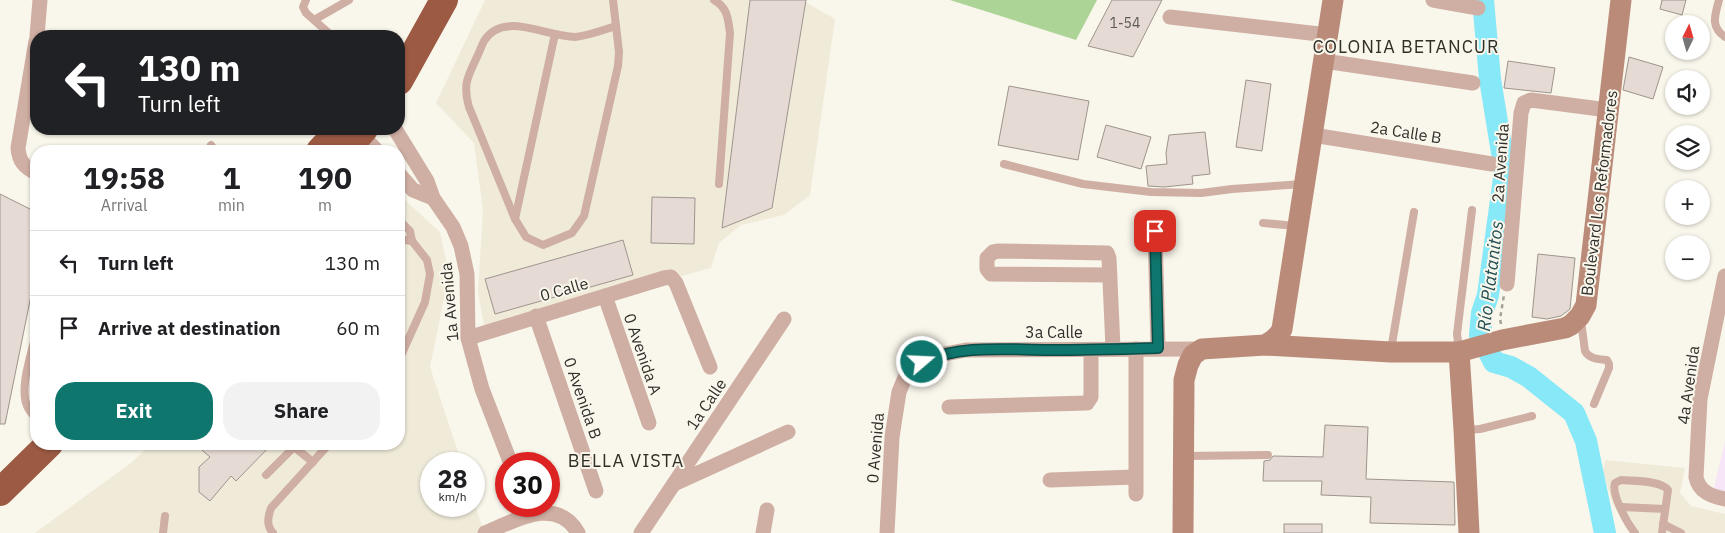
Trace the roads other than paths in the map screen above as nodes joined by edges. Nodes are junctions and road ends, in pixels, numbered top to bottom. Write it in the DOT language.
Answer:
graph roads {
  1 [pos="40,0"];
  2 [pos="306,0"];
  3 [pos="349,0"];
  4 [pos="423,0"];
  5 [pos="444,0"];
  6 [pos="613,0"];
  7 [pos="714,0"];
  8 [pos="1334,0"];
  9 [pos="1434,0"];
  10 [pos="1621,0"];
  11 [pos="1719,0"];
  12 [pos="1478,8"];
  13 [pos="1170,17"];
  14 [pos="314,20"];
  15 [pos="616,26"];
  16 [pos="38,30"];
  17 [pos="325,30"];
  18 [pos="555,34"];
  19 [pos="1328,35"];
  20 [pos="405,36"];
  21 [pos="1725,37"];
  22 [pos="1324,61"];
  23 [pos="405,70"];
  24 [pos="30,77"];
  25 [pos="1472,82"];
  26 [pos="1608,110"];
  27 [pos="1314,134"];
  28 [pos="357,139"];
  29 [pos="338,145"];
  30 [pos="405,145"];
  31 [pos="1004,164"];
  32 [pos="1492,164"];
  33 [pos="30,170"];
  34 [pos="405,181"];
  35 [pos="719,184"];
  36 [pos="1305,184"];
  37 [pos="433,198"];
  38 [pos="1472,210"];
  39 [pos="1414,212"];
  40 [pos="515,219"];
  41 [pos="1263,223"];
  42 [pos="405,226"];
  43 [pos="1298,226"];
  44 [pos="1155,231"];
  45 [pos="405,241"];
  46 [pos="412,242"];
  47 [pos="1110,275"];
  48 [pos="1725,276"];
  49 [pos="1507,284"];
  50 [pos="605,296"];
  51 [pos="536,316"];
  52 [pos="1580,316"];
  53 [pos="784,319"];
  54 [pos="1282,329"];
  55 [pos="468,338"];
  56 [pos="1265,344"];
  57 [pos="1295,346"];
  58 [pos="405,347"];
  59 [pos="1113,348"];
  60 [pos="1136,348"];
  61 [pos="1158,348"];
  62 [pos="1202,349"];
  63 [pos="1091,350"];
  64 [pos="1461,351"];
  65 [pos="1391,352"];
  66 [pos="710,367"];
  67 [pos="30,368"];
  68 [pos="908,368"];
  69 [pos="1594,404"];
  70 [pos="949,407"];
  71 [pos="30,410"];
  72 [pos="1532,416"];
  73 [pos="649,423"];
  74 [pos="1464,430"];
  75 [pos="788,432"];
  76 [pos="30,440"];
  77 [pos="43,450"];
  78 [pos="290,450"];
  79 [pos="300,450"];
  80 [pos="324,450"];
  81 [pos="506,452"];
  82 [pos="1268,455"];
  83 [pos="1184,456"];
  84 [pos="313,462"];
  85 [pos="0,468"];
  86 [pos="266,475"];
  87 [pos="1135,477"];
  88 [pos="1050,480"];
  89 [pos="674,484"];
  90 [pos="596,491"];
  91 [pos="0,492"];
  92 [pos="1136,494"];
  93 [pos="1725,499"];
  94 [pos="1620,507"];
  95 [pos="1665,509"];
  96 [pos="767,510"];
  97 [pos="165,516"];
  98 [pos="560,516"];
  99 [pos="516,517"];
  100 [pos="1663,524"];
  101 [pos="163,533"];
  102 [pos="273,533"];
  103 [pos="485,533"];
  104 [pos="578,533"];
  105 [pos="641,533"];
  106 [pos="763,533"];
  107 [pos="887,533"];
  108 [pos="1184,533"];
  109 [pos="1469,533"];
  110 [pos="1635,533"];
  111 [pos="1662,533"];
  112 [pos="1681,533"];
  1 -- 16 [label="street"];
  2 -- 14 [label="lane"];
  3 -- 14 [label="lane"];
  4 -- 20 [label="highway"];
  5 -- 23 [label="highway"];
  6 -- 15 [label="lane"];
  7 -- 35 [label="lane"];
  8 -- 19 [label="main road"];
  9 -- 12 [label="street"];
  10 -- 26 [label="main road, Boulevard Los Reformadores"];
  11 -- 21 [label="lane"];
  13 -- 19 [label="street"];
  14 -- 17 [label="lane"];
  15 -- 18 [label="lane"];
  15 -- 40 [label="lane"];
  18 -- 40 [label="lane"];
  18 -- 40 [label="lane"];
  19 -- 22 [label="main road"];
  22 -- 25 [label="street"];
  22 -- 27 [label="main road"];
  24 -- 33 [label="street"];
  26 -- 49 [label="street, 2a Avenida"];
  26 -- 52 [label="main road, Boulevard Los Reformadores"];
  27 -- 32 [label="street, 2a Calle B"];
  27 -- 36 [label="main road"];
  28 -- 29 [label="highway"];
  30 -- 37 [label="street, 1a Avenida"];
  31 -- 36 [label="lane"];
  34 -- 37 [label="street, 1a Avenida"];
  36 -- 43 [label="main road"];
  37 -- 55 [label="street, 1a Avenida"];
  38 -- 64 [label="lane"];
  39 -- 65 [label="lane"];
  41 -- 43 [label="lane"];
  42 -- 46 [label="lane"];
  43 -- 54 [label="main road"];
  44 -- 61 [label="street"];
  45 -- 46 [label="lane"];
  46 -- 58 [label="lane"];
  47 -- 47 [label="street"];
  47 -- 59 [label="street"];
  48 -- 93 [label="street, 4a Avenida"];
  50 -- 51 [label="street, 0 Calle"];
  50 -- 66 [label="street, 0 Calle"];
  50 -- 73 [label="street, 0 Avenida A"];
  51 -- 55 [label="street, 0 Calle"];
  51 -- 90 [label="street, 0 Avenida B"];
  52 -- 64 [label="main road, Boulevard Los Reformadores"];
  52 -- 69 [label="lane"];
  53 -- 89 [label="street, 1a Calle"];
  54 -- 56 [label="main road"];
  54 -- 57 [label="main road"];
  55 -- 81 [label="street, 1a Avenida"];
  56 -- 57 [label="main road, Boulevard Los Reformadores"];
  56 -- 62 [label="main road, Boulevard Los Reformadores"];
  57 -- 65 [label="main road, Boulevard Los Reformadores"];
  59 -- 60 [label="street, 3a Calle"];
  59 -- 63 [label="street, 3a Calle"];
  60 -- 61 [label="street, 3a Calle"];
  60 -- 87 [label="street"];
  61 -- 62 [label="street, 3a Calle"];
  62 -- 83 [label="main road"];
  63 -- 68 [label="street, 3a Calle"];
  63 -- 70 [label="street"];
  64 -- 65 [label="main road, Boulevard Los Reformadores"];
  64 -- 74 [label="main road"];
  67 -- 71 [label="lane"];
  68 -- 107 [label="street, 0 Avenida"];
  72 -- 74 [label="lane"];
  74 -- 109 [label="main road"];
  75 -- 89 [label="street"];
  76 -- 85 [label="highway"];
  77 -- 91 [label="highway"];
  78 -- 86 [label="lane"];
  79 -- 84 [label="lane"];
  80 -- 84 [label="lane"];
  82 -- 83 [label="lane"];
  83 -- 108 [label="main road"];
  84 -- 102 [label="lane"];
  87 -- 88 [label="street"];
  87 -- 92 [label="street"];
  89 -- 105 [label="street, 1a Calle"];
  94 -- 95 [label="lane"];
  94 -- 95 [label="lane"];
  94 -- 110 [label="lane"];
  95 -- 100 [label="lane"];
  96 -- 106 [label="street"];
  97 -- 101 [label="lane"];
  98 -- 104 [label="street"];
  99 -- 103 [label="street"];
  100 -- 111 [label="lane"];
  100 -- 112 [label="lane"];
}
